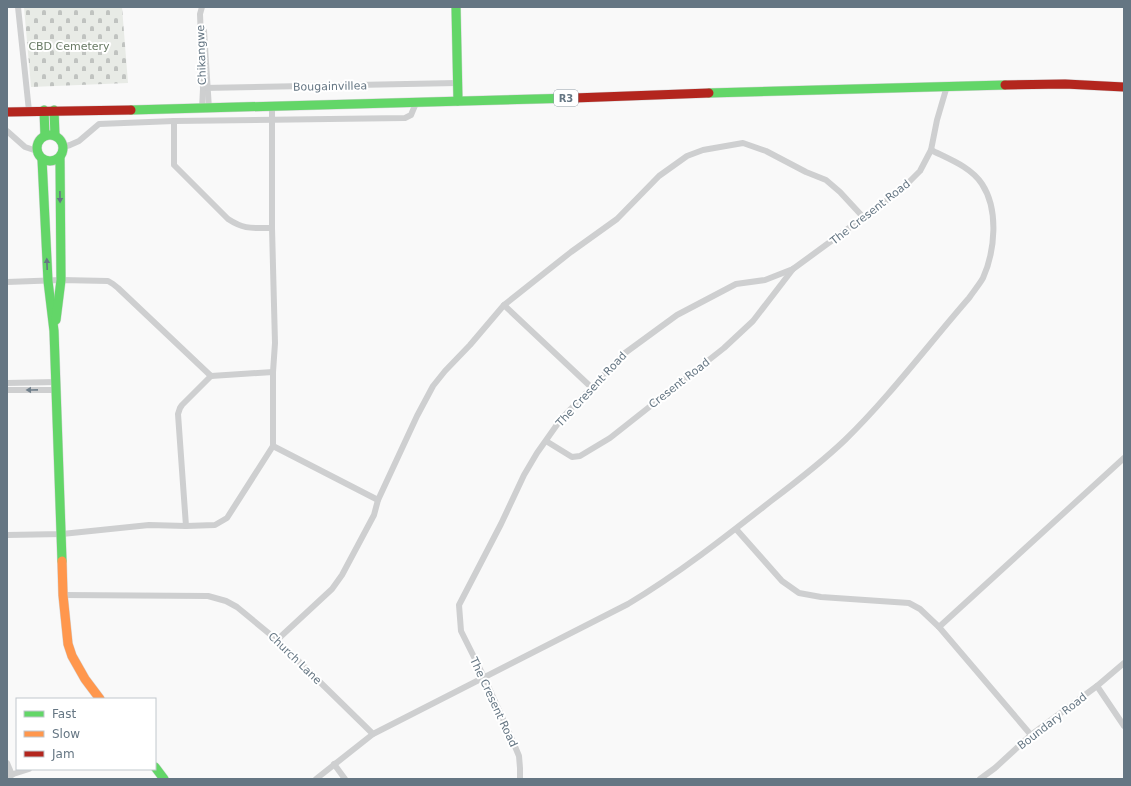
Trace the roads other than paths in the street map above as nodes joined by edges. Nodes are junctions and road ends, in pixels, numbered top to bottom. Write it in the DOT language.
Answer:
graph roads {
  1 [pos="18,7"];
  2 [pos="202,7"];
  3 [pos="456,7"];
  4 [pos="457,83"];
  5 [pos="948,86"];
  6 [pos="1124,87"];
  7 [pos="205,88"];
  8 [pos="458,101"];
  9 [pos="416,103"];
  10 [pos="272,107"];
  11 [pos="206,109"];
  12 [pos="44,110"];
  13 [pos="54,110"];
  14 [pos="29,111"];
  15 [pos="7,112"];
  16 [pos="272,120"];
  17 [pos="174,121"];
  18 [pos="7,131"];
  19 [pos="44,136"];
  20 [pos="55,136"];
  21 [pos="63,147"];
  22 [pos="932,150"];
  23 [pos="37,151"];
  24 [pos="60,158"];
  25 [pos="42,159"];
  26 [pos="864,218"];
  27 [pos="45,226"];
  28 [pos="61,226"];
  29 [pos="272,228"];
  30 [pos="793,269"];
  31 [pos="61,280"];
  32 [pos="48,281"];
  33 [pos="7,282"];
  34 [pos="504,305"];
  35 [pos="54,331"];
  36 [pos="273,372"];
  37 [pos="211,376"];
  38 [pos="7,383"];
  39 [pos="56,386"];
  40 [pos="591,387"];
  41 [pos="7,390"];
  42 [pos="546,440"];
  43 [pos="273,446"];
  44 [pos="1124,458"];
  45 [pos="378,500"];
  46 [pos="186,526"];
  47 [pos="736,529"];
  48 [pos="62,534"];
  49 [pos="7,535"];
  50 [pos="63,595"];
  51 [pos="939,627"];
  52 [pos="277,640"];
  53 [pos="1124,663"];
  54 [pos="484,677"];
  55 [pos="1097,686"];
  56 [pos="99,698"];
  57 [pos="1124,726"];
  58 [pos="372,734"];
  59 [pos="1031,734"];
  60 [pos="7,763"];
  61 [pos="334,764"];
  62 [pos="156,768"];
  63 [pos="26,770"];
  64 [pos="9,775"];
  65 [pos="164,779"];
  66 [pos="316,779"];
  67 [pos="344,779"];
  68 [pos="520,779"];
  69 [pos="980,779"];
  1 -- 14 [label="street"];
  2 -- 7 [label="street, Chikangwe"];
  3 -- 4 [label="main road"];
  4 -- 7 [label="street, Bougainvillea"];
  4 -- 8 [label="main road"];
  5 -- 6 [label="main road, R3"];
  5 -- 8 [label="main road, R3"];
  5 -- 22 [label="street, The Cresent Road"];
  7 -- 11 [label="street, Chikangwe"];
  8 -- 9 [label="main road, R3"];
  9 -- 10 [label="main road, R3"];
  9 -- 16 [label="street"];
  10 -- 11 [label="main road, R3"];
  10 -- 16 [label="street"];
  11 -- 13 [label="main road, R3"];
  12 -- 13 [label="main road, R3"];
  12 -- 14 [label="main road, R3"];
  12 -- 19 [label="main road"];
  13 -- 20 [label="main road"];
  14 -- 15 [label="main road, R3"];
  16 -- 17 [label="street"];
  16 -- 29 [label="street"];
  17 -- 21 [label="street"];
  17 -- 29 [label="street"];
  18 -- 23 [label="street"];
  19 -- 20 [label="main road"];
  19 -- 23 [label="main road"];
  20 -- 21 [label="main road"];
  21 -- 24 [label="main road"];
  22 -- 26 [label="street, The Cresent Road"];
  22 -- 47 [label="street"];
  23 -- 25 [label="main road"];
  24 -- 25 [label="main road"];
  24 -- 28 [label="main road, one-way"];
  25 -- 27 [label="main road"];
  26 -- 30 [label="street, The Cresent Road"];
  26 -- 34 [label="street"];
  27 -- 28 [label="main road"];
  32 -- 27 [label="main road, one-way"];
  28 -- 31 [label="main road"];
  29 -- 36 [label="street"];
  30 -- 40 [label="street, The Cresent Road"];
  30 -- 42 [label="street, Cresent Road"];
  31 -- 32 [label="street"];
  31 -- 35 [label="main road"];
  31 -- 37 [label="street"];
  32 -- 33 [label="street"];
  32 -- 35 [label="main road"];
  34 -- 40 [label="street"];
  34 -- 45 [label="street"];
  35 -- 39 [label="main road"];
  36 -- 37 [label="street"];
  36 -- 43 [label="street"];
  37 -- 46 [label="street"];
  38 -- 39 [label="street"];
  39 -- 41 [label="street, one-way"];
  39 -- 48 [label="main road"];
  40 -- 42 [label="street, The Cresent Road"];
  42 -- 54 [label="street, The Cresent Road"];
  43 -- 45 [label="street"];
  43 -- 46 [label="street"];
  44 -- 51 [label="street"];
  45 -- 52 [label="street"];
  46 -- 48 [label="street"];
  47 -- 51 [label="street"];
  47 -- 54 [label="street"];
  48 -- 49 [label="street"];
  48 -- 50 [label="main road"];
  50 -- 52 [label="street, Church Lane"];
  50 -- 56 [label="main road"];
  51 -- 59 [label="street"];
  52 -- 58 [label="street, Church Lane"];
  53 -- 55 [label="street, Boundary Road"];
  54 -- 58 [label="street"];
  54 -- 68 [label="street, The Cresent Road"];
  55 -- 57 [label="street"];
  55 -- 59 [label="street, Boundary Road"];
  58 -- 61 [label="street"];
  59 -- 69 [label="street, Boundary Road"];
  60 -- 64 [label="street"];
  61 -- 66 [label="street"];
  61 -- 67 [label="street"];
  62 -- 65 [label="main road"];
  63 -- 64 [label="street"];
}
